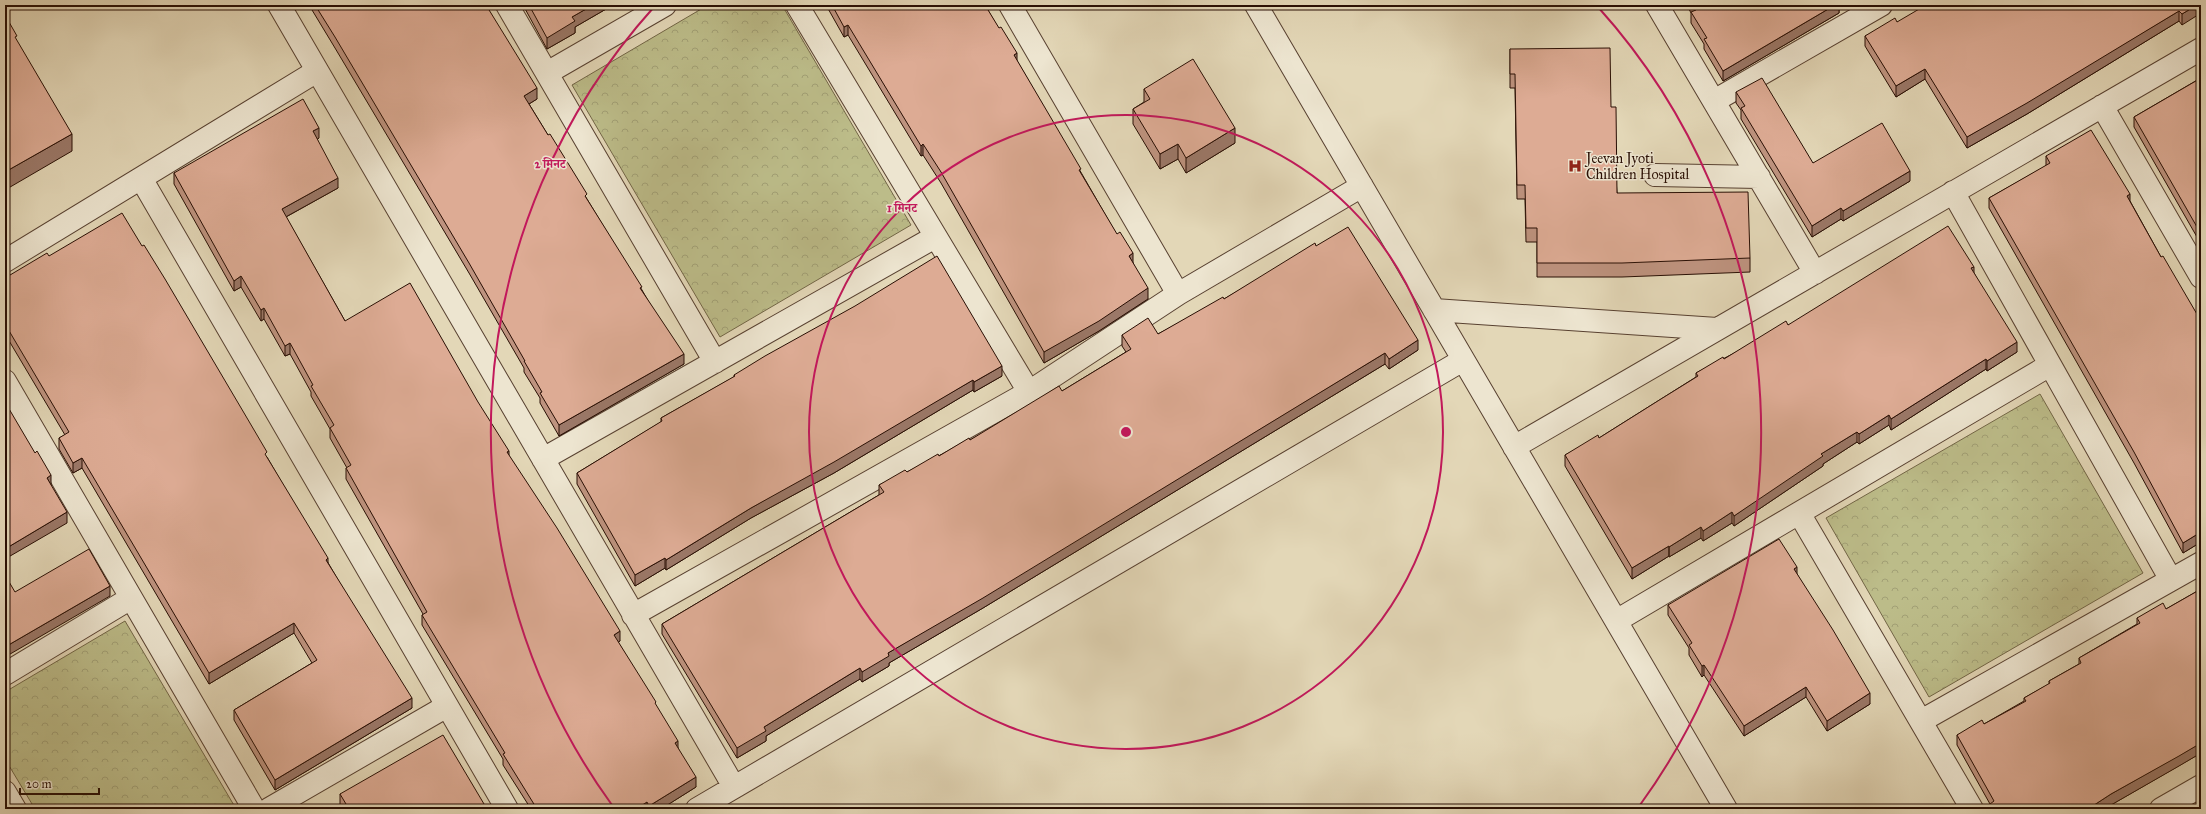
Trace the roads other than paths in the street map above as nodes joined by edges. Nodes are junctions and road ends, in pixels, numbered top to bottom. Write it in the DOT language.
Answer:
graph roads {
  1 [pos="279,5"];
  2 [pos="507,5"];
  3 [pos="665,5"];
  4 [pos="797,5"];
  5 [pos="1010,5"];
  6 [pos="1657,5"];
  7 [pos="1259,7"];
  8 [pos="1869,8"];
  9 [pos="2201,48"];
  10 [pos="317,71"];
  11 [pos="547,73"];
  12 [pos="1714,101"];
  13 [pos="2102,106"];
  14 [pos="1655,174"];
  15 [pos="1759,177"];
  16 [pos="142,180"];
  17 [pos="1362,186"];
  18 [pos="1953,192"];
  19 [pos="935,237"];
  20 [pos="5,262"];
  21 [pos="1815,273"];
  22 [pos="2201,277"];
  23 [pos="1178,294"];
  24 [pos="1434,310"];
  25 [pos="1717,329"];
  26 [pos="1464,360"];
  27 [pos="715,362"];
  28 [pos="2050,365"];
  29 [pos="5,382"];
  30 [pos="1029,392"];
  31 [pos="1514,447"];
  32 [pos="543,459"];
  33 [pos="1799,513"];
  34 [pos="2201,563"];
  35 [pos="2171,580"];
  36 [pos="131,598"];
  37 [pos="633,615"];
  38 [pos="1616,621"];
  39 [pos="5,674"];
  40 [pos="447,706"];
  41 [pos="1921,721"];
  42 [pos="2201,786"];
  43 [pos="734,787"];
  44 [pos="5,792"];
  45 [pos="15,809"];
  46 [pos="254,809"];
  47 [pos="269,809"];
  48 [pos="507,809"];
  49 [pos="697,809"];
  50 [pos="1726,809"];
  51 [pos="1972,809"];
  52 [pos="2161,809"];
  1 -- 10 [label="street"];
  2 -- 11 [label="street"];
  3 -- 11 [label="street"];
  4 -- 19 [label="street"];
  5 -- 23 [label="street"];
  6 -- 12 [label="street"];
  7 -- 17 [label="street"];
  8 -- 12 [label="street"];
  9 -- 13 [label="street"];
  10 -- 16 [label="street"];
  10 -- 32 [label="street"];
  11 -- 27 [label="street"];
  12 -- 15 [label="street"];
  13 -- 18 [label="street"];
  13 -- 22 [label="street"];
  14 -- 15 [label="street"];
  15 -- 21 [label="street"];
  16 -- 20 [label="street"];
  16 -- 40 [label="street"];
  17 -- 23 [label="street"];
  17 -- 24 [label="street"];
  18 -- 21 [label="street"];
  18 -- 28 [label="street"];
  19 -- 27 [label="street"];
  19 -- 30 [label="street"];
  21 -- 25 [label="street"];
  23 -- 30 [label="street"];
  24 -- 25 [label="street"];
  24 -- 26 [label="street"];
  25 -- 31 [label="street"];
  26 -- 31 [label="street"];
  26 -- 43 [label="street"];
  27 -- 32 [label="street"];
  28 -- 33 [label="street"];
  28 -- 35 [label="street"];
  29 -- 36 [label="street"];
  30 -- 37 [label="street"];
  31 -- 38 [label="street"];
  32 -- 37 [label="street"];
  33 -- 38 [label="street"];
  33 -- 41 [label="street"];
  34 -- 35 [label="street"];
  35 -- 41 [label="street"];
  36 -- 39 [label="street"];
  36 -- 46 [label="street"];
  37 -- 43 [label="street"];
  38 -- 50 [label="street"];
  40 -- 47 [label="street"];
  40 -- 48 [label="street"];
  41 -- 51 [label="street"];
  42 -- 52 [label="street"];
  43 -- 49 [label="street"];
  44 -- 45 [label="street"];
}
